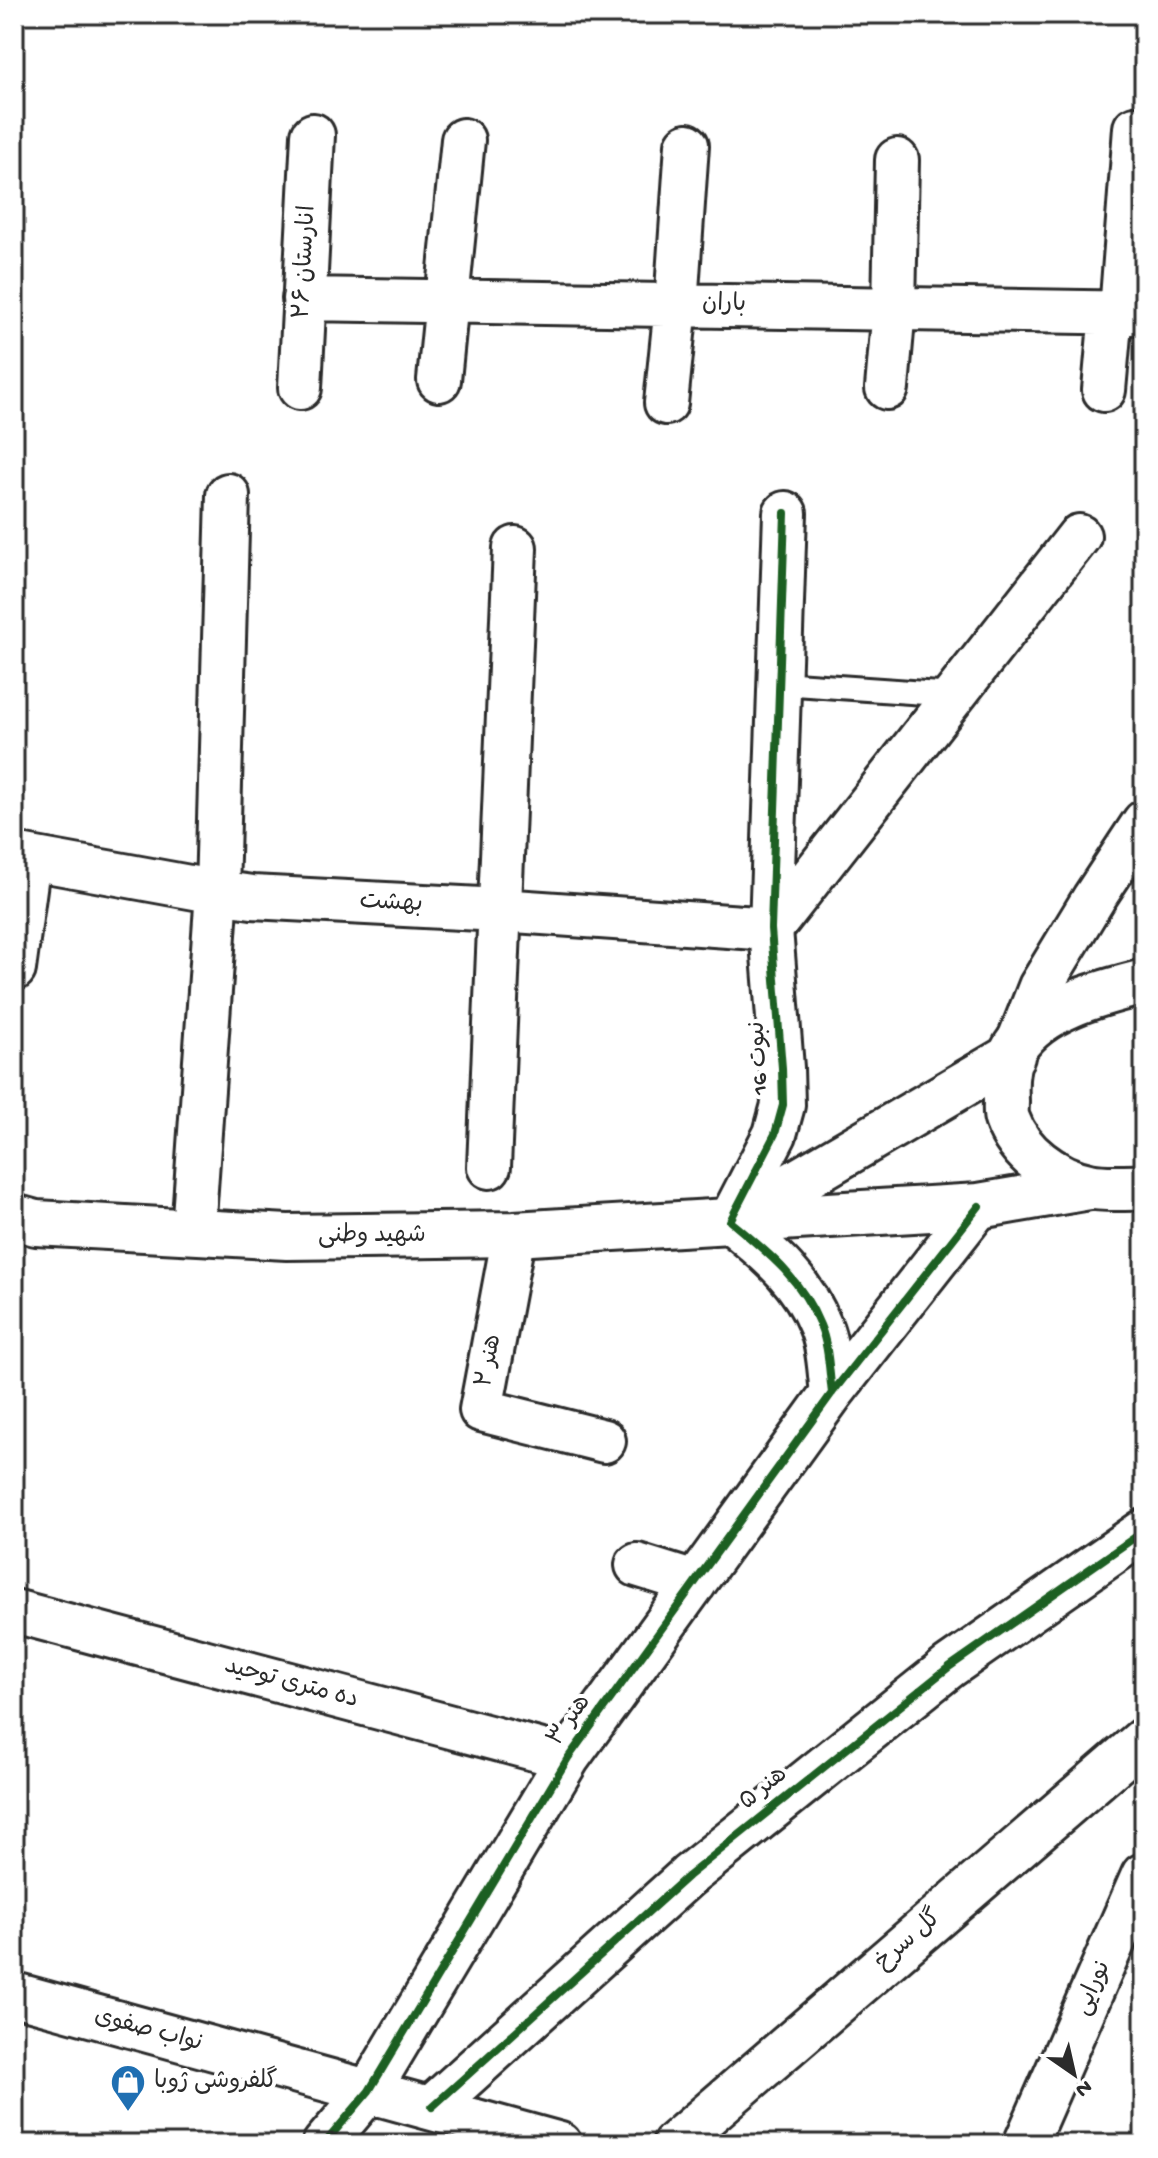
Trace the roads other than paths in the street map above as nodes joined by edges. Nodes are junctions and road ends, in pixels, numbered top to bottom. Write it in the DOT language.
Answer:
graph roads {
  1 [pos="1135,128"];
  2 [pos="313,135"];
  3 [pos="463,140"];
  4 [pos="687,145"];
  5 [pos="897,160"];
  6 [pos="304,299"];
  7 [pos="447,301"];
  8 [pos="676,305"];
  9 [pos="894,308"];
  10 [pos="1125,312"];
  11 [pos="439,380"];
  12 [pos="300,388"];
  13 [pos="887,388"];
  14 [pos="1104,390"];
  15 [pos="666,403"];
  16 [pos="228,495"];
  17 [pos="785,513"];
  18 [pos="1079,536"];
  19 [pos="515,548"];
  20 [pos="780,683"];
  21 [pos="954,695"];
  22 [pos="1144,822"];
  23 [pos="21,857"];
  24 [pos="217,892"];
  25 [pos="500,910"];
  26 [pos="771,929"];
  27 [pos="14,969"];
  28 [pos="1144,982"];
  29 [pos="1014,1050"];
  30 [pos="489,1167"];
  31 [pos="1089,1187"];
  32 [pos="1144,1188"];
  33 [pos="979,1206"];
  34 [pos="14,1217"];
  35 [pos="730,1221"];
  36 [pos="193,1231"];
  37 [pos="514,1234"];
  38 [pos="832,1393"];
  39 [pos="604,1441"];
  40 [pos="1144,1531"];
  41 [pos="637,1565"];
  42 [pos="695,1583"];
  43 [pos="14,1611"];
  44 [pos="1144,1739"];
  45 [pos="568,1758"];
  46 [pos="1143,1875"];
  47 [pos="14,1994"];
  48 [pos="369,2091"];
  49 [pos="432,2107"];
  50 [pos="324,2144"];
  51 [pos="560,2144"];
  52 [pos="674,2144"];
  53 [pos="1025,2144"];
  1 -- 10 [label="street"];
  2 -- 6 [label="street, انارستان ۲۶"];
  3 -- 7 [label="street"];
  4 -- 8 [label="street"];
  5 -- 9 [label="street"];
  6 -- 7 [label="street, باران"];
  6 -- 12 [label="street, انارستان ۲۶"];
  7 -- 8 [label="street, باران"];
  7 -- 11 [label="street"];
  8 -- 9 [label="street, باران"];
  8 -- 15 [label="street"];
  9 -- 10 [label="street, باران"];
  9 -- 13 [label="street"];
  10 -- 14 [label="street"];
  16 -- 24 [label="street"];
  17 -- 20 [label="street, نبوت 16"];
  18 -- 21 [label="street"];
  19 -- 25 [label="street"];
  20 -- 21 [label="lane"];
  20 -- 26 [label="street, نبوت 16"];
  21 -- 26 [label="street"];
  22 -- 29 [label="street"];
  23 -- 24 [label="street, بهشت"];
  23 -- 27 [label="street"];
  24 -- 25 [label="street, بهشت"];
  24 -- 36 [label="street"];
  25 -- 26 [label="street, بهشت"];
  25 -- 30 [label="street"];
  26 -- 35 [label="street, نبوت 16"];
  28 -- 29 [label="main road"];
  29 -- 31 [label="main road"];
  29 -- 35 [label="main road"];
  31 -- 32 [label="main road"];
  31 -- 33 [label="main road, شهید وطنی"];
  33 -- 35 [label="main road, شهید وطنی"];
  33 -- 38 [label="street, هنر ۳"];
  34 -- 36 [label="main road, شهید وطنی"];
  35 -- 37 [label="main road, شهید وطنی"];
  35 -- 38 [label="street"];
  36 -- 37 [label="main road, شهید وطنی"];
  37 -- 39 [label="street, هنر ۲"];
  38 -- 42 [label="street, هنر ۳"];
  40 -- 49 [label="street, هنر ۵"];
  41 -- 42 [label="street"];
  42 -- 45 [label="street, هنر ۳"];
  43 -- 45 [label="street, ده متری توحید"];
  44 -- 52 [label="street, گل سرخ"];
  45 -- 48 [label="street, هنر ۳"];
  46 -- 53 [label="street, نورایی"];
  47 -- 48 [label="street, نواب صفوی"];
  48 -- 49 [label="street, نواب صفوی"];
  48 -- 50 [label="street, هنر ۳"];
  49 -- 51 [label="street, نواب صفوی"];
}
